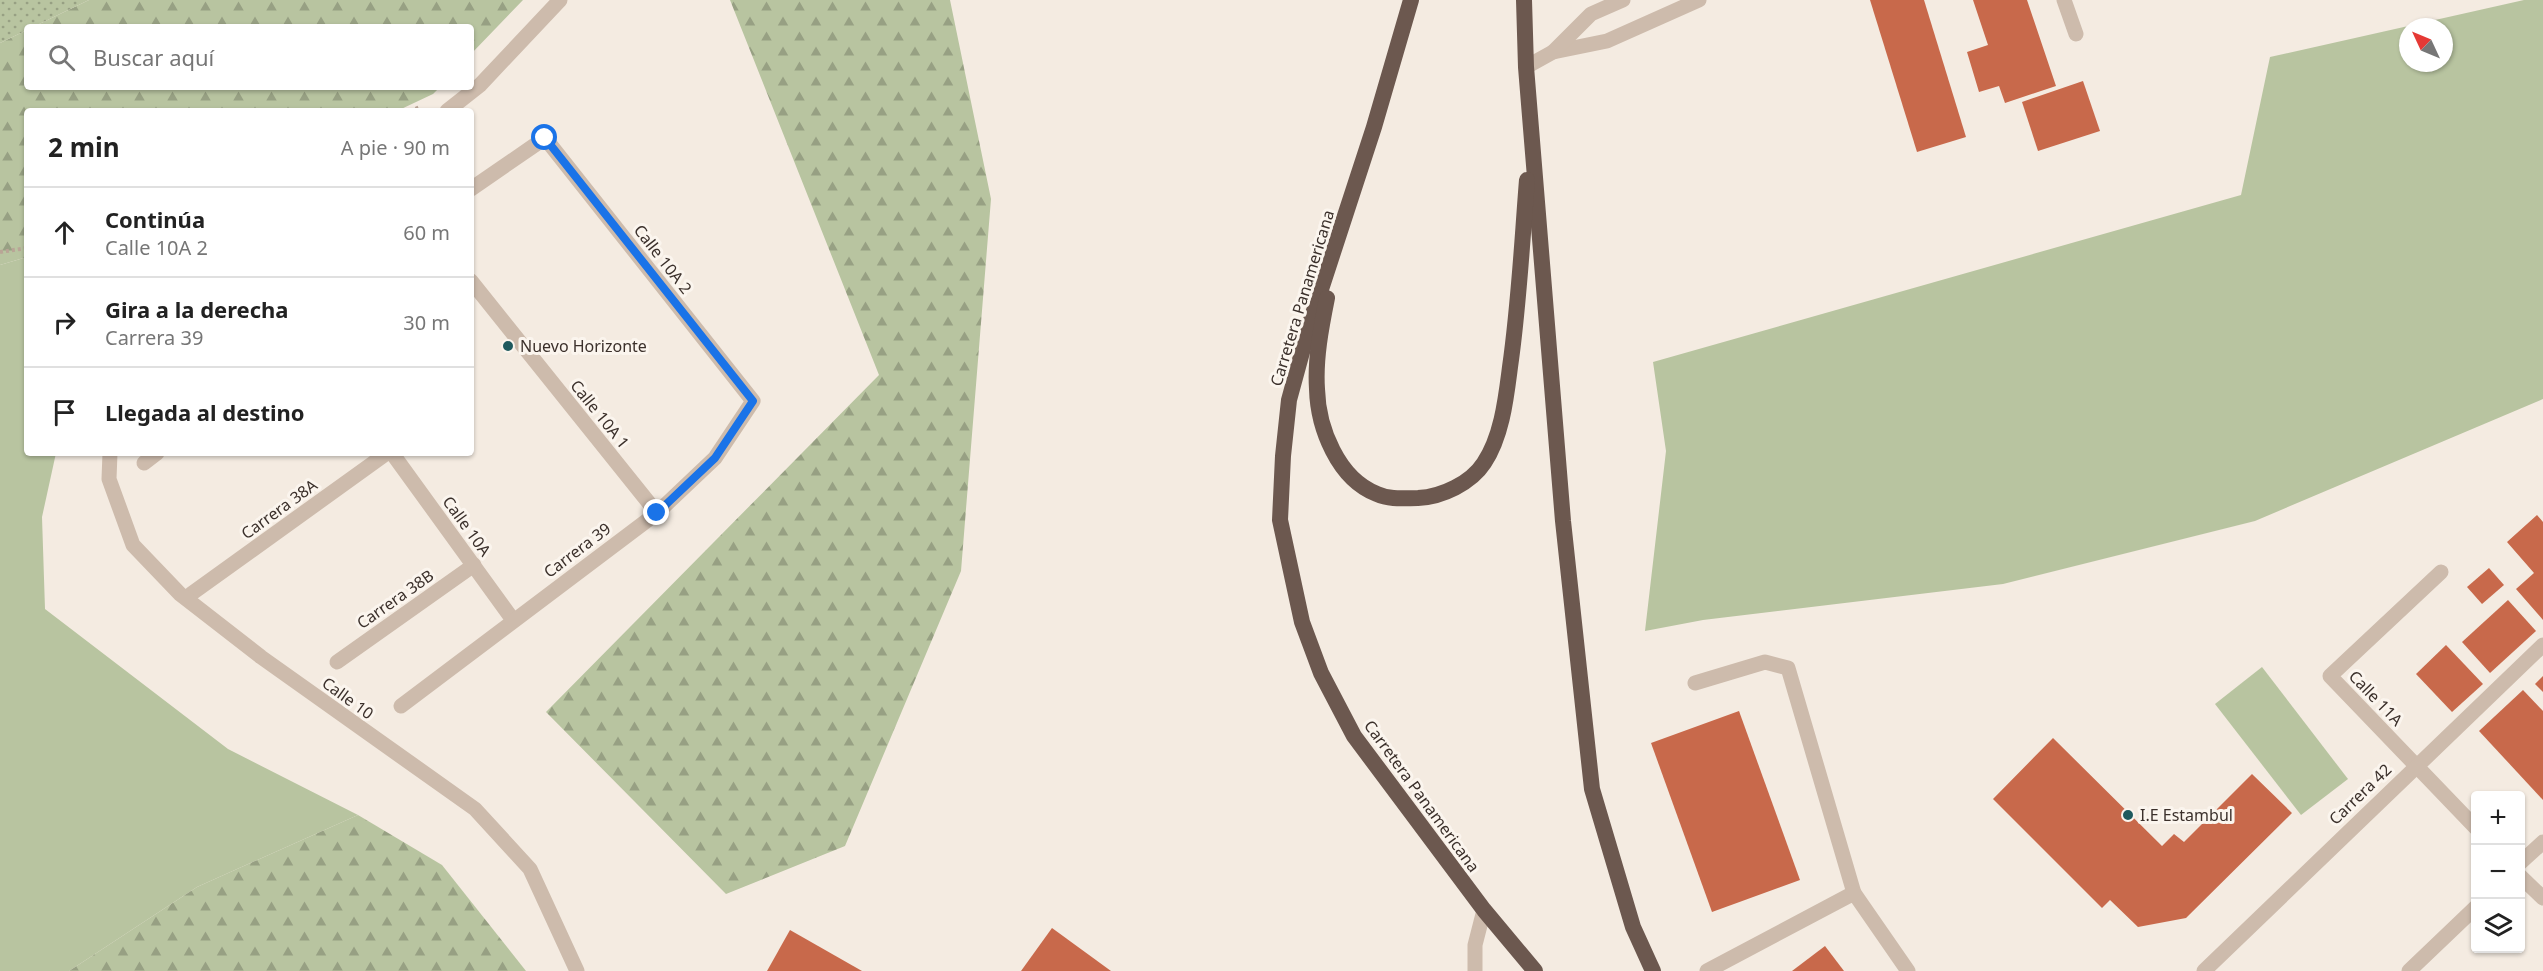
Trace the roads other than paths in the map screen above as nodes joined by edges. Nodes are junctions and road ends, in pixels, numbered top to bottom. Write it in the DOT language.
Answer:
graph roads {
  1 [pos="560,0"];
  2 [pos="1411,0"];
  3 [pos="1524,0"];
  4 [pos="1623,0"];
  5 [pos="1699,0"];
  6 [pos="2064,0"];
  7 [pos="2076,34"];
  8 [pos="1553,52"];
  9 [pos="1526,67"];
  10 [pos="474,90"];
  11 [pos="474,90"];
  12 [pos="451,108"];
  13 [pos="1531,126"];
  14 [pos="474,187"];
  15 [pos="1335,247"];
  16 [pos="474,285"];
  17 [pos="753,401"];
  18 [pos="111,456"];
  19 [pos="153,456"];
  20 [pos="383,456"];
  21 [pos="394,456"];
  22 [pos="144,463"];
  23 [pos="657,513"];
  24 [pos="474,565"];
  25 [pos="2441,572"];
  26 [pos="191,594"];
  27 [pos="513,620"];
  28 [pos="2543,645"];
  29 [pos="337,663"];
  30 [pos="1695,683"];
  31 [pos="401,706"];
  32 [pos="2416,765"];
  33 [pos="2471,824"];
  34 [pos="2543,842"];
  35 [pos="2525,858"];
  36 [pos="2525,881"];
  37 [pos="1854,893"];
  38 [pos="2543,898"];
  39 [pos="1484,910"];
  40 [pos="2471,911"];
  41 [pos="577,971"];
  42 [pos="1475,971"];
  43 [pos="1535,971"];
  44 [pos="1653,971"];
  45 [pos="1707,971"];
  46 [pos="1908,971"];
  47 [pos="2204,971"];
  48 [pos="2409,971"];
  1 -- 10 [label="street"];
  2 -- 15 [label="highway, Carretera Panamericana"];
  3 -- 9 [label="highway"];
  4 -- 8 [label="street"];
  5 -- 8 [label="street"];
  6 -- 7 [label="street"];
  8 -- 9 [label="street"];
  9 -- 13 [label="highway"];
  11 -- 12 [label="street"];
  13 -- 15 [label="highway"];
  13 -- 44 [label="highway"];
  14 -- 17 [label="street, Calle 10A 2"];
  15 -- 39 [label="highway, Carretera Panamericana"];
  16 -- 23 [label="street, Calle 10A 1"];
  17 -- 23 [label="street, Carrera 39"];
  18 -- 41 [label="street, Calle 10"];
  19 -- 22 [label="street"];
  20 -- 26 [label="street, Carrera 38A"];
  21 -- 24 [label="street, Calle 10A"];
  23 -- 27 [label="street, Carrera 39"];
  24 -- 27 [label="street, Calle 10A"];
  24 -- 29 [label="street, Carrera 38B"];
  25 -- 32 [label="street, Calle 11A"];
  27 -- 31 [label="street, Carrera 39"];
  28 -- 32 [label="street, Carrera 42"];
  30 -- 37 [label="street"];
  32 -- 33 [label="street, Calle 11A"];
  32 -- 47 [label="street, Carrera 42"];
  34 -- 35 [label="street"];
  36 -- 38 [label="street"];
  37 -- 45 [label="street"];
  37 -- 46 [label="street"];
  39 -- 42 [label="street"];
  39 -- 43 [label="highway, Carretera Panamericana"];
  40 -- 48 [label="street"];
}
